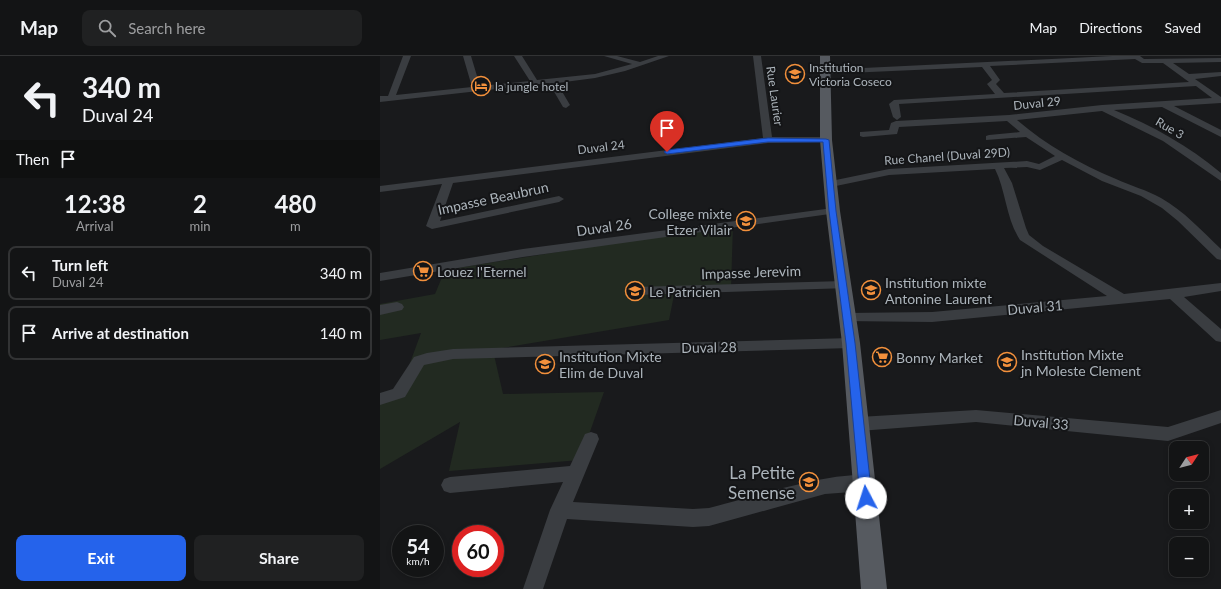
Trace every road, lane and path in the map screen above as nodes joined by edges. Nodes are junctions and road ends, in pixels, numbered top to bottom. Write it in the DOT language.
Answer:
graph roads {
  1 [pos="407,56"];
  2 [pos="467,56"];
  3 [pos="518,56"];
  4 [pos="608,56"];
  5 [pos="665,56"];
  6 [pos="757,56"];
  7 [pos="1137,57"];
  8 [pos="1221,60"];
  9 [pos="1165,61"];
  10 [pos="641,64"];
  11 [pos="825,64"];
  12 [pos="984,64"];
  13 [pos="1221,74"];
  14 [pos="1186,77"];
  15 [pos="551,80"];
  16 [pos="534,81"];
  17 [pos="1197,84"];
  18 [pos="477,89"];
  19 [pos="1221,90"];
  20 [pos="1206,91"];
  21 [pos="999,96"];
  22 [pos="391,98"];
  23 [pos="380,99"];
  24 [pos="1220,100"];
  25 [pos="1162,103"];
  26 [pos="566,105"];
  27 [pos="1102,108"];
  28 [pos="897,117"];
  29 [pos="1009,118"];
  30 [pos="863,134"];
  31 [pos="1026,134"];
  32 [pos="1221,134"];
  33 [pos="989,138"];
  34 [pos="768,140"];
  35 [pos="826,140"];
  36 [pos="1062,156"];
  37 [pos="998,166"];
  38 [pos="1221,178"];
  39 [pos="448,181"];
  40 [pos="831,184"];
  41 [pos="380,189"];
  42 [pos="559,199"];
  43 [pos="833,211"];
  44 [pos="1221,256"];
  45 [pos="380,277"];
  46 [pos="844,285"];
  47 [pos="1221,287"];
  48 [pos="635,291"];
  49 [pos="1173,294"];
  50 [pos="1122,299"];
  51 [pos="397,307"];
  52 [pos="380,310"];
  53 [pos="847,318"];
  54 [pos="1221,337"];
  55 [pos="851,343"];
  56 [pos="380,399"];
  57 [pos="1221,416"];
  58 [pos="859,424"];
  59 [pos="591,439"];
  60 [pos="574,474"];
  61 [pos="864,483"];
  62 [pos="450,485"];
  63 [pos="559,510"];
  64 [pos="534,589"];
  65 [pos="874,589"];
  1 -- 22 [label="street"];
  2 -- 18 [label="street"];
  3 -- 16 [label="street"];
  4 -- 10 [label="street"];
  5 -- 10 [label="street"];
  6 -- 34 [label="street, Rue Laurier"];
  7 -- 9 [label="street"];
  7 -- 12 [label="street"];
  8 -- 9 [label="street"];
  9 -- 14 [label="street"];
  10 -- 15 [label="street"];
  11 -- 12 [label="street"];
  11 -- 35 [label="main road"];
  12 -- 21 [label="street"];
  13 -- 14 [label="street"];
  14 -- 17 [label="street"];
  15 -- 16 [label="street"];
  15 -- 26 [label="street"];
  16 -- 18 [label="street"];
  17 -- 20 [label="street"];
  17 -- 21 [label="street"];
  18 -- 22 [label="street"];
  19 -- 20 [label="street"];
  20 -- 24 [label="street"];
  21 -- 28 [label="street"];
  22 -- 23 [label="street"];
  24 -- 25 [label="street, Duval 29"];
  25 -- 27 [label="street, Duval 29"];
  25 -- 32 [label="street"];
  27 -- 29 [label="street, Duval 29"];
  27 -- 38 [label="street, Rue 3"];
  29 -- 30 [label="street, Duval 29"];
  29 -- 31 [label="street"];
  31 -- 33 [label="street"];
  31 -- 36 [label="street"];
  34 -- 35 [label="street, Duval 24"];
  34 -- 39 [label="street, Duval 24"];
  35 -- 40 [label="main road"];
  36 -- 37 [label="street, Rue Chanel (Duval 29D)"];
  36 -- 44 [label="street"];
  37 -- 40 [label="street, Rue Chanel (Duval 29D)"];
  37 -- 50 [label="street"];
  39 -- 41 [label="street, Duval 24"];
  39 -- 42 [label="street, Impasse Beaubrun"];
  40 -- 43 [label="main road"];
  43 -- 45 [label="street, Duval 26"];
  43 -- 46 [label="main road"];
  46 -- 48 [label="street, Impasse Jerevim"];
  46 -- 53 [label="main road"];
  47 -- 49 [label="street, Duval 31"];
  49 -- 50 [label="street, Duval 31"];
  49 -- 54 [label="street"];
  50 -- 53 [label="street, Duval 31"];
  51 -- 52 [label="street"];
  53 -- 55 [label="main road"];
  55 -- 56 [label="street, Duval 28"];
  55 -- 58 [label="main road"];
  57 -- 58 [label="street, Duval 33"];
  58 -- 61 [label="main road"];
  59 -- 60 [label="street"];
  60 -- 62 [label="street"];
  60 -- 63 [label="street"];
  61 -- 63 [label="street"];
  61 -- 65 [label="main road"];
  63 -- 64 [label="street"];
}
